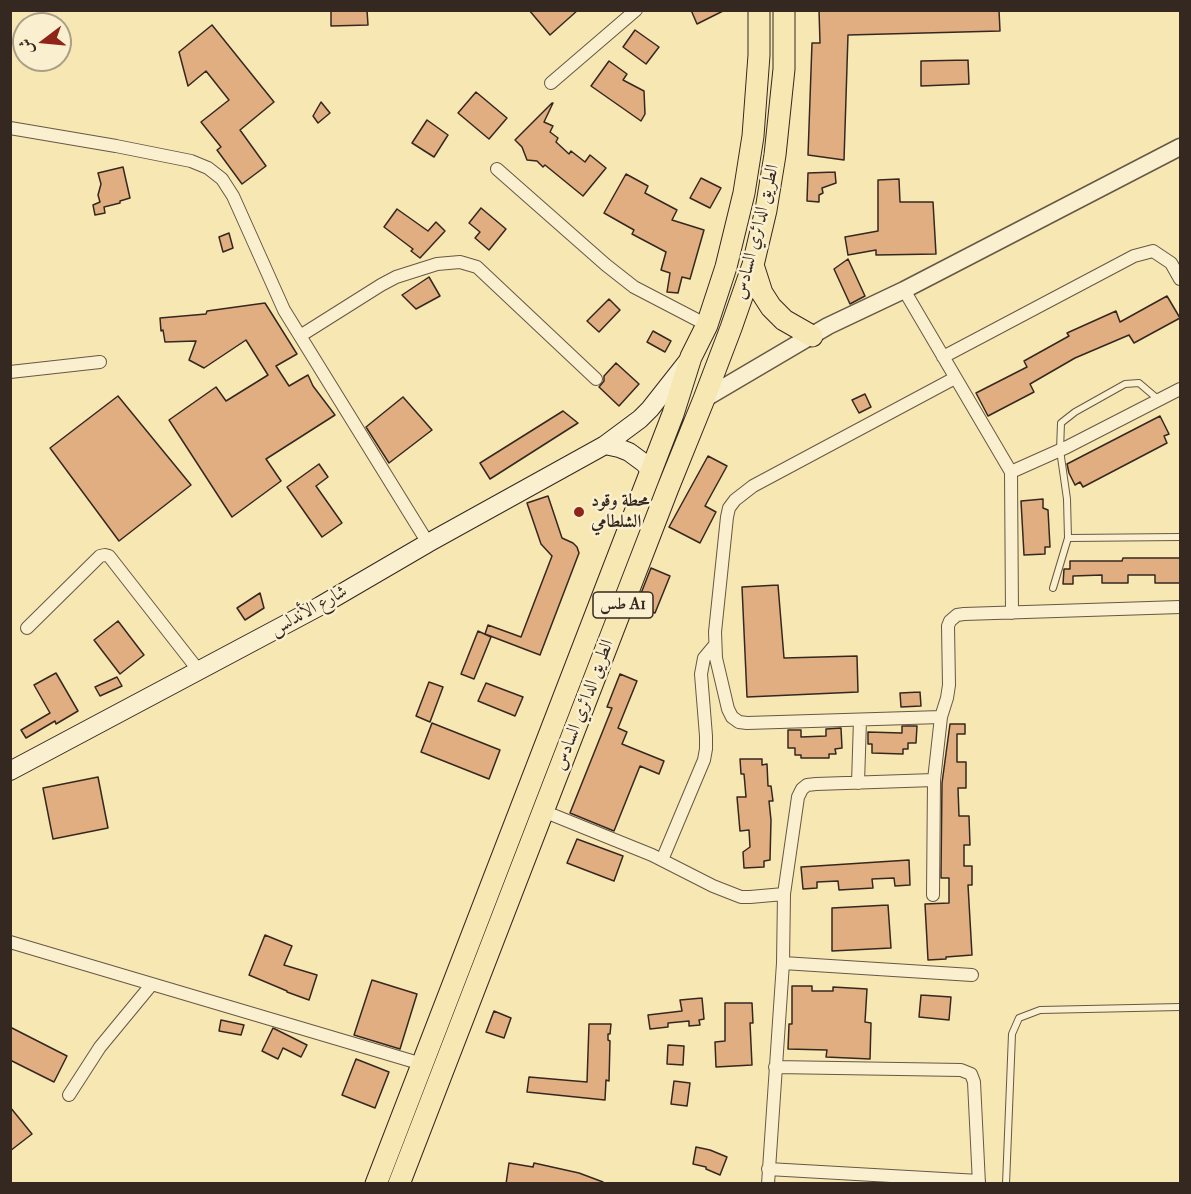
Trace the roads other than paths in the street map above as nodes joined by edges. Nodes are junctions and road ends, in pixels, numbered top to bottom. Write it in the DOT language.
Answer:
graph roads {
  1 [pos="636,10"];
  2 [pos="759,10"];
  3 [pos="784,10"];
  4 [pos="551,83"];
  5 [pos="10,128"];
  6 [pos="1180,147"];
  7 [pos="498,169"];
  8 [pos="753,265"];
  9 [pos="1180,279"];
  10 [pos="904,290"];
  11 [pos="707,326"];
  12 [pos="300,336"];
  13 [pos="812,336"];
  14 [pos="691,357"];
  15 [pos="943,357"];
  16 [pos="100,362"];
  17 [pos="10,372"];
  18 [pos="955,378"];
  19 [pos="596,379"];
  20 [pos="1180,390"];
  21 [pos="704,399"];
  22 [pos="1159,400"];
  23 [pos="605,445"];
  24 [pos="1059,450"];
  25 [pos="651,471"];
  26 [pos="1011,472"];
  27 [pos="1180,537"];
  28 [pos="1068,538"];
  29 [pos="428,543"];
  30 [pos="1053,588"];
  31 [pos="1180,607"];
  32 [pos="1012,612"];
  33 [pos="27,628"];
  34 [pos="714,646"];
  35 [pos="200,670"];
  36 [pos="941,717"];
  37 [pos="860,720"];
  38 [pos="10,771"];
  39 [pos="934,780"];
  40 [pos="858,783"];
  41 [pos="543,811"];
  42 [pos="662,860"];
  43 [pos="784,894"];
  44 [pos="933,895"];
  45 [pos="10,942"];
  46 [pos="783,963"];
  47 [pos="972,975"];
  48 [pos="152,984"];
  49 [pos="1180,1007"];
  50 [pos="422,1064"];
  51 [pos="775,1066"];
  52 [pos="69,1095"];
  53 [pos="409,1098"];
  54 [pos="429,1107"];
  55 [pos="768,1169"];
  56 [pos="979,1182"];
  57 [pos="376,1184"];
  58 [pos="399,1184"];
  59 [pos="768,1184"];
  60 [pos="1006,1184"];
  1 -- 4 [label="street"];
  2 -- 11 [label="highway, الطريق الدائري السادس / طس A1"];
  3 -- 8 [label="highway, الطريق الدائري السادس / طس A1"];
  5 -- 12 [label="street"];
  6 -- 10 [label="street"];
  7 -- 11 [label="street"];
  8 -- 13 [label="highway"];
  8 -- 21 [label="highway, الطريق الدائري السادس / طس A1"];
  9 -- 15 [label="street"];
  10 -- 13 [label="street"];
  10 -- 15 [label="street"];
  11 -- 14 [label="highway, الطريق الدائري السادس / طس A1"];
  12 -- 19 [label="street"];
  12 -- 29 [label="street"];
  13 -- 21 [label="street"];
  14 -- 23 [label="main road, شارع الأندلس"];
  14 -- 25 [label="highway, الطريق الدائري السادس / طس A1"];
  15 -- 18 [label="street"];
  16 -- 17 [label="street"];
  18 -- 26 [label="street"];
  18 -- 34 [label="street"];
  20 -- 22 [label="street"];
  21 -- 41 [label="highway, الطريق الدائري السادس / طس A1"];
  22 -- 24 [label="street"];
  22 -- 24 [label="lane"];
  23 -- 25 [label="main road"];
  23 -- 29 [label="main road, شارع الأندلس"];
  24 -- 26 [label="street"];
  24 -- 28 [label="lane"];
  25 -- 50 [label="highway, الطريق الدائري السادس / طس A1"];
  26 -- 32 [label="street"];
  27 -- 28 [label="lane"];
  28 -- 30 [label="lane"];
  29 -- 35 [label="main road, شارع الأندلس"];
  31 -- 32 [label="street"];
  32 -- 36 [label="street"];
  33 -- 35 [label="street"];
  34 -- 37 [label="street"];
  34 -- 42 [label="street"];
  35 -- 38 [label="main road, شارع الأندلس"];
  36 -- 37 [label="street"];
  36 -- 39 [label="street"];
  37 -- 40 [label="street"];
  39 -- 40 [label="street"];
  39 -- 44 [label="street"];
  40 -- 43 [label="street"];
  41 -- 42 [label="street"];
  41 -- 54 [label="highway, الطريق الدائري السادس / طس A1"];
  42 -- 43 [label="street"];
  43 -- 46 [label="street"];
  45 -- 48 [label="street"];
  46 -- 47 [label="street"];
  46 -- 51 [label="street"];
  48 -- 50 [label="street"];
  48 -- 52 [label="street"];
  49 -- 60 [label="lane"];
  50 -- 53 [label="highway, الطريق الدائري السادس / طس A1"];
  51 -- 55 [label="street"];
  51 -- 56 [label="street"];
  53 -- 54 [label="highway"];
  53 -- 57 [label="highway, الطريق الدائري السادس / طس A1"];
  54 -- 58 [label="highway, الطريق الدائري السادس / طس A1"];
  55 -- 56 [label="street"];
  55 -- 59 [label="street"];
}
